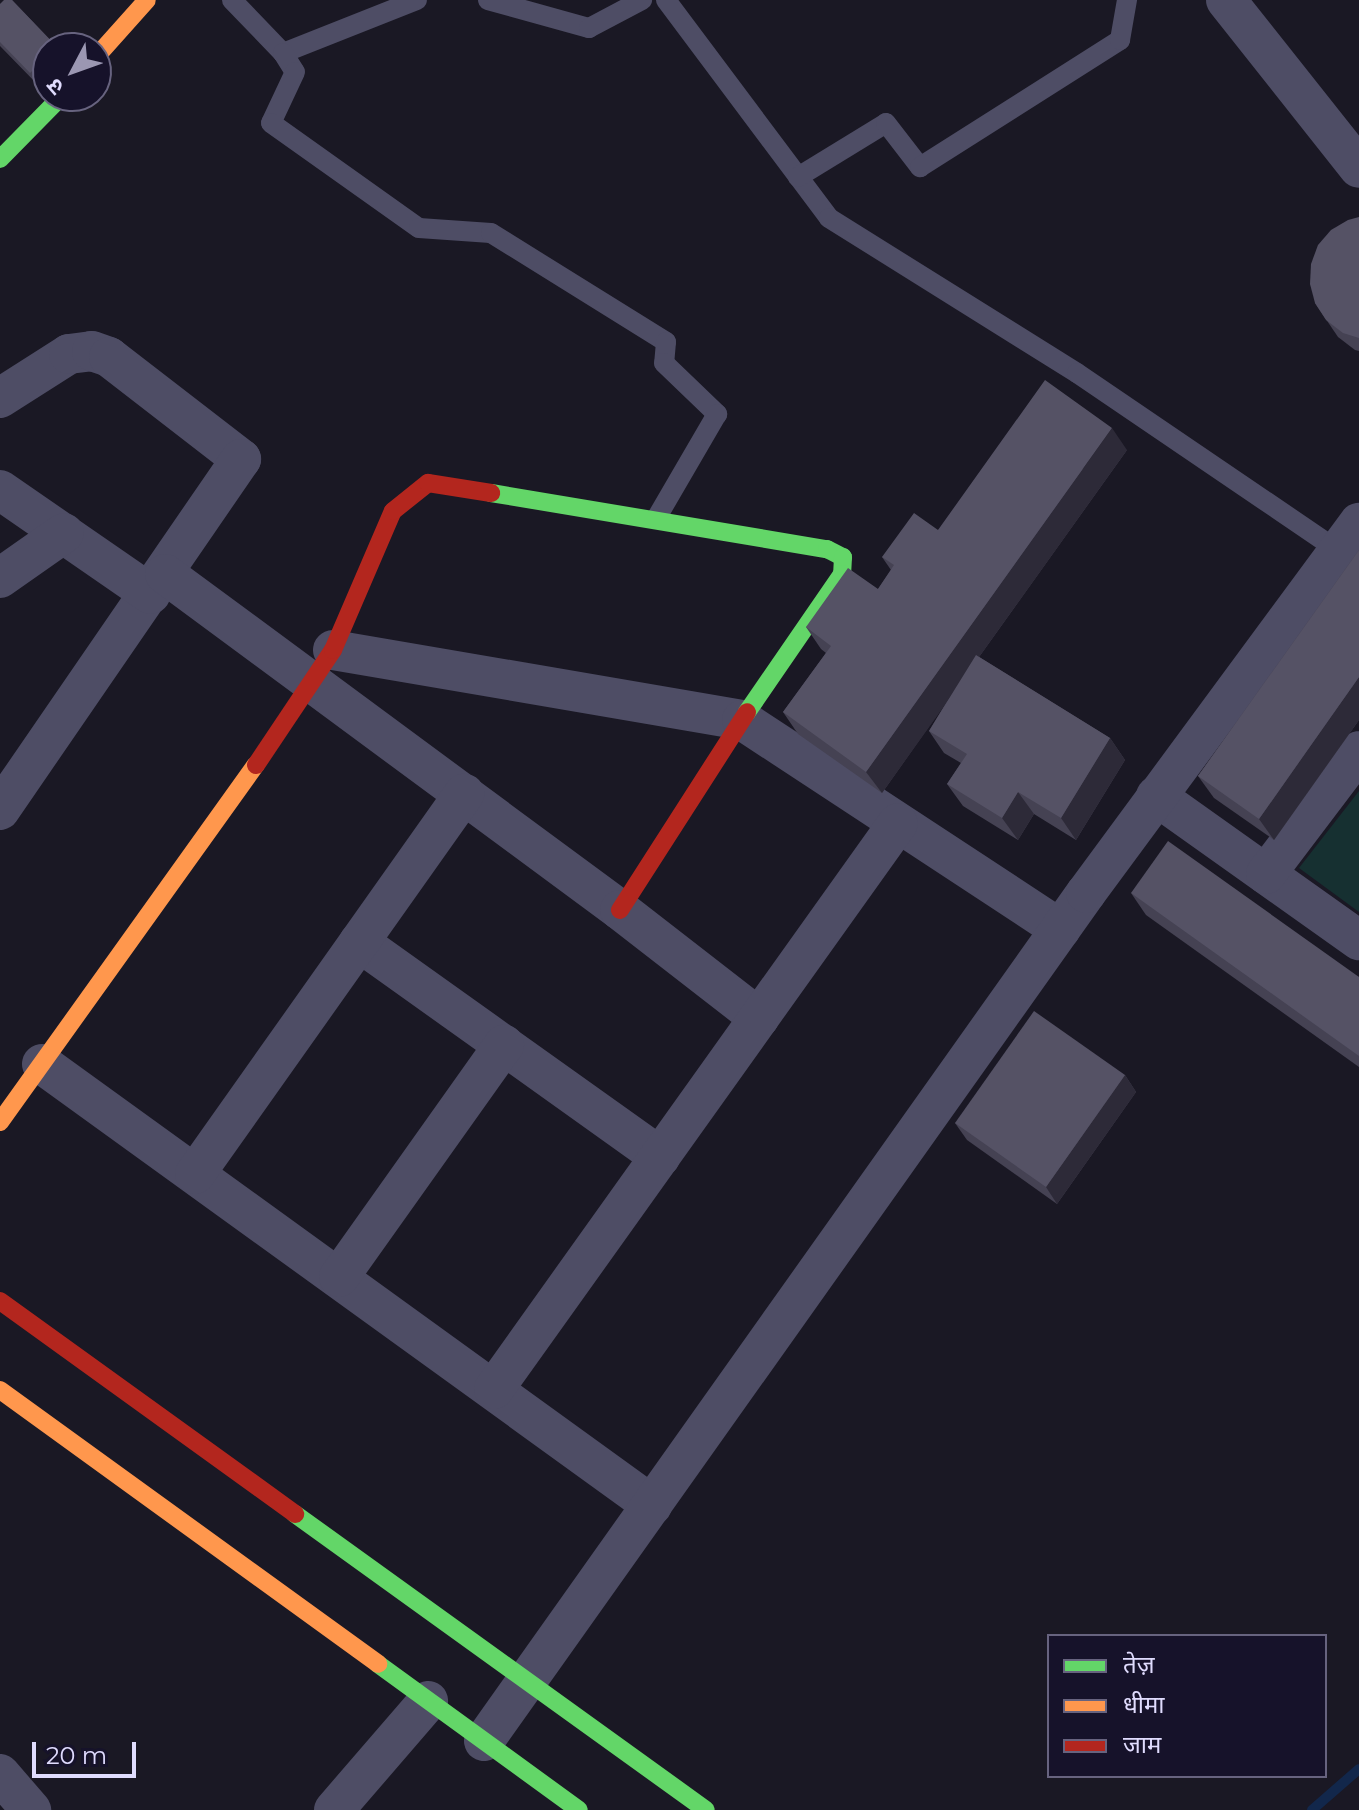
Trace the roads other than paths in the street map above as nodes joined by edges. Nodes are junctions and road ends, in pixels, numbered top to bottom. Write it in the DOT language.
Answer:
graph roads {
  1 [pos="147,0"];
  2 [pos="232,0"];
  3 [pos="417,0"];
  4 [pos="488,0"];
  5 [pos="642,0"];
  6 [pos="666,0"];
  7 [pos="1127,0"];
  8 [pos="1226,0"];
  9 [pos="112,39"];
  10 [pos="283,53"];
  11 [pos="46,112"];
  12 [pos="0,159"];
  13 [pos="1359,168"];
  14 [pos="798,177"];
  15 [pos="0,398"];
  16 [pos="0,490"];
  17 [pos="656,519"];
  18 [pos="64,533"];
  19 [pos="1348,536"];
  20 [pos="0,578"];
  21 [pos="158,584"];
  22 [pos="323,667"];
  23 [pos="742,720"];
  24 [pos="1359,751"];
  25 [pos="464,794"];
  26 [pos="1156,796"];
  27 [pos="0,810"];
  28 [pos="898,823"];
  29 [pos="1266,874"];
  30 [pos="620,910"];
  31 [pos="1060,929"];
  32 [pos="1359,940"];
  33 [pos="359,942"];
  34 [pos="759,1018"];
  35 [pos="504,1045"];
  36 [pos="42,1064"];
  37 [pos="0,1122"];
  38 [pos="660,1157"];
  39 [pos="195,1174"];
  40 [pos="339,1277"];
  41 [pos="0,1301"];
  42 [pos="494,1389"];
  43 [pos="0,1390"];
  44 [pos="652,1505"];
  45 [pos="527,1681"];
  46 [pos="428,1701"];
  47 [pos="484,1741"];
  48 [pos="334,1810"];
  49 [pos="579,1810"];
  50 [pos="706,1810"];
  1 -- 9 [label="street"];
  2 -- 10 [label="lane"];
  3 -- 10 [label="lane"];
  4 -- 5 [label="lane"];
  6 -- 14 [label="lane"];
  7 -- 14 [label="lane"];
  8 -- 13 [label="street"];
  10 -- 17 [label="lane"];
  11 -- 12 [label="street"];
  14 -- 19 [label="lane"];
  15 -- 21 [label="street"];
  16 -- 18 [label="street"];
  17 -- 22 [label="street"];
  17 -- 23 [label="street"];
  18 -- 20 [label="street"];
  18 -- 21 [label="street"];
  19 -- 26 [label="street"];
  21 -- 22 [label="street"];
  21 -- 27 [label="street"];
  22 -- 23 [label="street"];
  22 -- 25 [label="street"];
  22 -- 36 [label="street"];
  23 -- 28 [label="street"];
  23 -- 30 [label="street"];
  24 -- 29 [label="street"];
  25 -- 30 [label="street"];
  25 -- 33 [label="street"];
  26 -- 29 [label="street"];
  26 -- 31 [label="street"];
  28 -- 31 [label="street"];
  28 -- 34 [label="street"];
  29 -- 32 [label="street"];
  30 -- 34 [label="street"];
  31 -- 44 [label="street"];
  33 -- 35 [label="street"];
  33 -- 39 [label="street"];
  34 -- 38 [label="street"];
  35 -- 38 [label="street"];
  35 -- 40 [label="street"];
  36 -- 37 [label="street"];
  36 -- 39 [label="street"];
  38 -- 42 [label="street"];
  39 -- 40 [label="street"];
  40 -- 42 [label="street"];
  41 -- 45 [label="street"];
  42 -- 44 [label="street"];
  43 -- 46 [label="street"];
  44 -- 45 [label="street"];
  45 -- 47 [label="street"];
  45 -- 50 [label="street"];
  46 -- 47 [label="street"];
  46 -- 48 [label="street"];
  47 -- 49 [label="street"];
}
